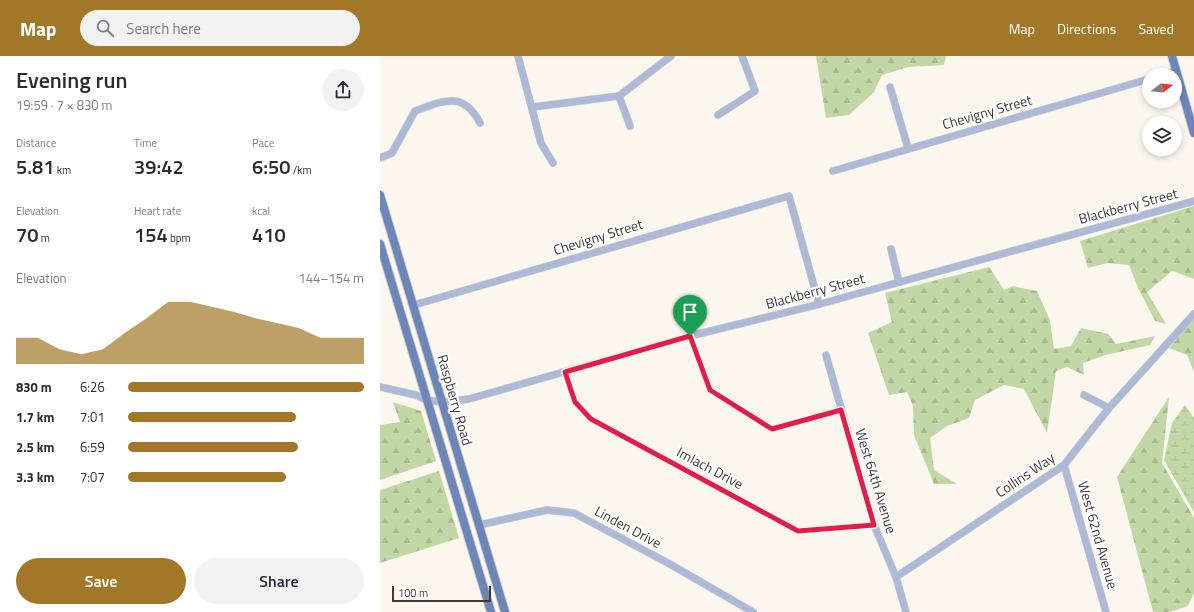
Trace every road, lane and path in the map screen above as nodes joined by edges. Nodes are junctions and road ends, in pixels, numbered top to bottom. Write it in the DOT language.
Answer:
graph roads {
  1 [pos="518,56"];
  2 [pos="671,56"];
  3 [pos="742,56"];
  4 [pos="1172,56"];
  5 [pos="1175,68"];
  6 [pos="1142,81"];
  7 [pos="890,87"];
  8 [pos="1182,92"];
  9 [pos="619,96"];
  10 [pos="533,107"];
  11 [pos="718,115"];
  12 [pos="480,123"];
  13 [pos="630,126"];
  14 [pos="1194,133"];
  15 [pos="908,148"];
  16 [pos="380,158"];
  17 [pos="553,163"];
  18 [pos="833,171"];
  19 [pos="380,195"];
  20 [pos="1194,201"];
  21 [pos="380,244"];
  22 [pos="890,249"];
  23 [pos="899,282"];
  24 [pos="819,304"];
  25 [pos="414,305"];
  26 [pos="1194,314"];
  27 [pos="690,336"];
  28 [pos="826,355"];
  29 [pos="565,372"];
  30 [pos="380,387"];
  31 [pos="1084,395"];
  32 [pos="426,400"];
  33 [pos="442,402"];
  34 [pos="1109,408"];
  35 [pos="841,410"];
  36 [pos="1064,465"];
  37 [pos="478,525"];
  38 [pos="874,525"];
  39 [pos="896,577"];
  40 [pos="491,612"];
  41 [pos="505,612"];
  42 [pos="753,612"];
  43 [pos="906,612"];
  44 [pos="1106,612"];
  1 -- 10 [label="street"];
  2 -- 9 [label="street"];
  3 -- 11 [label="street"];
  4 -- 5 [label="main road"];
  6 -- 15 [label="street, Chevigny Street"];
  7 -- 15 [label="street"];
  8 -- 14 [label="main road"];
  9 -- 10 [label="street"];
  9 -- 13 [label="street"];
  10 -- 17 [label="street"];
  12 -- 16 [label="street"];
  15 -- 18 [label="street, Chevigny Street"];
  19 -- 25 [label="main road, Raspberry Road"];
  20 -- 23 [label="street, Blackberry Street"];
  21 -- 32 [label="main road, Raspberry Road"];
  22 -- 23 [label="street"];
  23 -- 24 [label="street, Blackberry Street"];
  24 -- 25 [label="street, Chevigny Street"];
  24 -- 27 [label="street, Blackberry Street"];
  25 -- 33 [label="main road, Raspberry Road"];
  26 -- 34 [label="street, Collins Way"];
  27 -- 29 [label="street, Blackberry Street"];
  27 -- 35 [label="street"];
  28 -- 35 [label="street, West 64th Avenue"];
  29 -- 33 [label="street, Blackberry Street"];
  29 -- 38 [label="street, Imlach Drive"];
  30 -- 32 [label="street, Blackberry Street"];
  31 -- 34 [label="street"];
  32 -- 33 [label="street, Blackberry Street"];
  32 -- 40 [label="main road, Raspberry Road"];
  33 -- 37 [label="main road, Raspberry Road"];
  34 -- 36 [label="street, Collins Way"];
  35 -- 38 [label="street, West 64th Avenue"];
  36 -- 39 [label="street, Collins Way"];
  36 -- 44 [label="street, West 62nd Avenue"];
  37 -- 41 [label="main road, Raspberry Road"];
  37 -- 42 [label="street, Linden Drive"];
  38 -- 39 [label="street, West 64th Avenue"];
  39 -- 43 [label="street, West 64th Avenue"];
}
